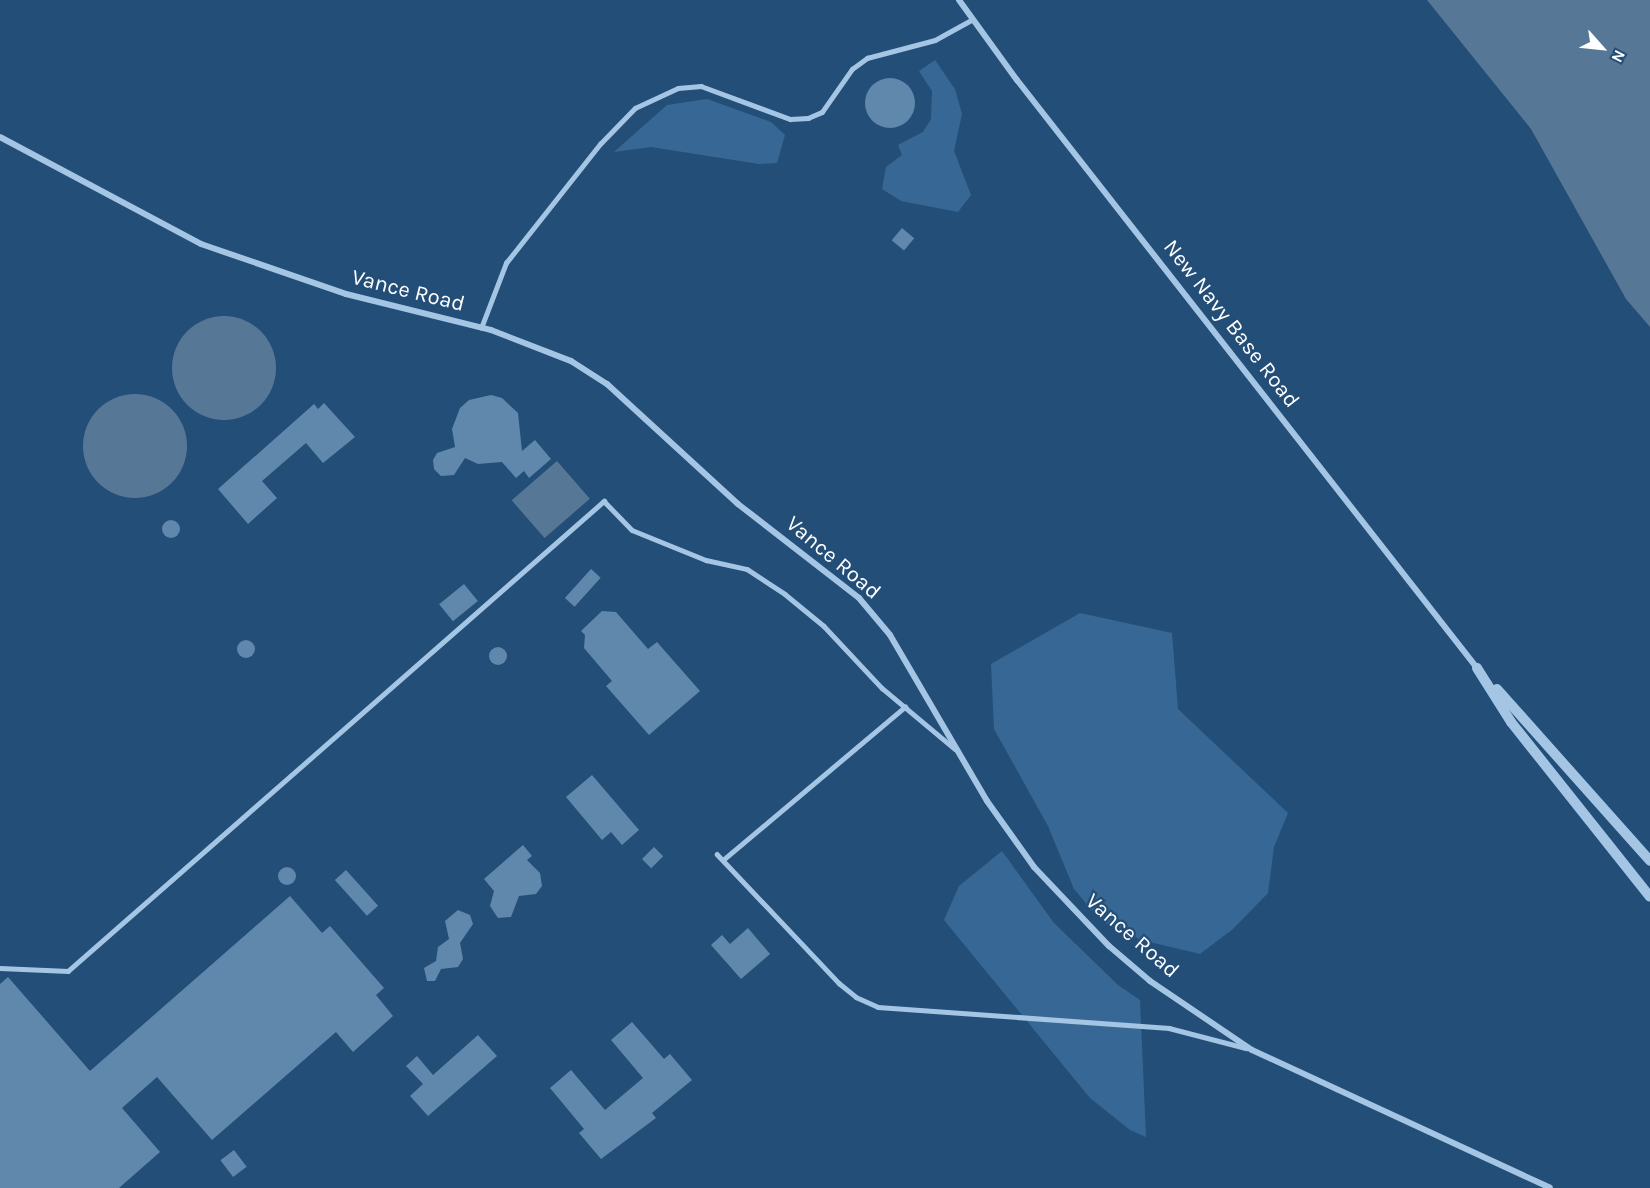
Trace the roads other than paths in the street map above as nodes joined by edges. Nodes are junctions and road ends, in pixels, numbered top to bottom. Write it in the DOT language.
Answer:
graph roads {
  1 [pos="959,0"];
  2 [pos="973,19"];
  3 [pos="0,137"];
  4 [pos="481,328"];
  5 [pos="1477,668"];
  6 [pos="905,707"];
  7 [pos="955,749"];
  8 [pos="717,854"];
  9 [pos="723,860"];
  10 [pos="1650,861"];
  11 [pos="1650,897"];
  12 [pos="0,968"];
  13 [pos="1252,1050"];
  14 [pos="1550,1188"];
  1 -- 2 [label="street, New Navy Base Road"];
  2 -- 4 [label="lane"];
  2 -- 5 [label="street, New Navy Base Road"];
  3 -- 4 [label="street, Vance Road"];
  4 -- 7 [label="street, Vance Road"];
  5 -- 10 [label="street, New Navy Base Road"];
  5 -- 11 [label="street, New Navy Base Road"];
  6 -- 7 [label="lane"];
  6 -- 9 [label="lane"];
  6 -- 12 [label="lane"];
  7 -- 13 [label="street, Vance Road"];
  8 -- 9 [label="lane"];
  9 -- 13 [label="lane"];
  13 -- 14 [label="street, Vance Road"];
}
